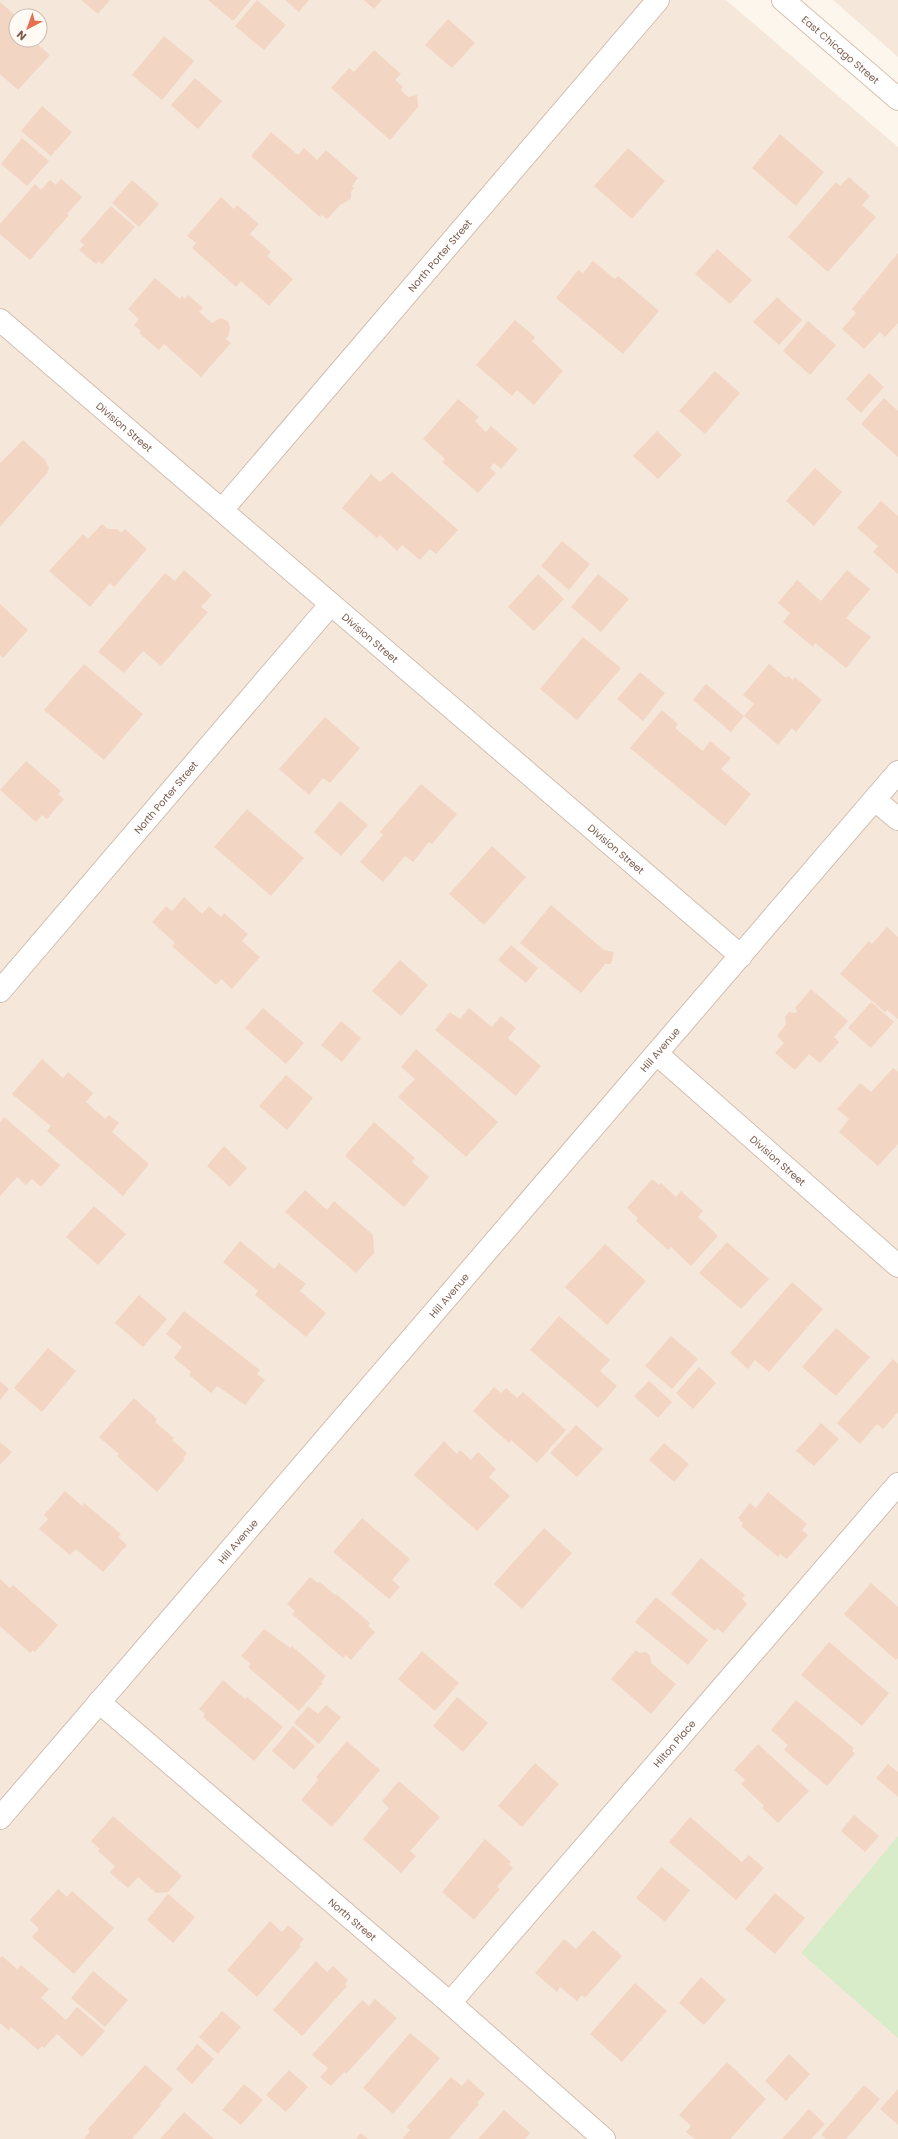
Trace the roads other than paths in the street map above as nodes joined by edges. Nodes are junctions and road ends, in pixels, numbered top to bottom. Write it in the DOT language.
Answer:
graph roads {
  1 [pos="658,0"];
  2 [pos="783,0"];
  3 [pos="898,99"];
  4 [pos="0,320"];
  5 [pos="222,510"];
  6 [pos="331,604"];
  7 [pos="898,772"];
  8 [pos="875,800"];
  9 [pos="898,819"];
  10 [pos="741,956"];
  11 [pos="0,991"];
  12 [pos="657,1054"];
  13 [pos="898,1266"];
  14 [pos="898,1484"];
  15 [pos="98,1702"];
  16 [pos="0,1818"];
  17 [pos="450,2003"];
  18 [pos="604,2139"];
  1 -- 5 [label="street, North Porter Street"];
  2 -- 3 [label="street, East Chicago Street"];
  4 -- 5 [label="street, Division Street"];
  5 -- 6 [label="street, Division Street"];
  6 -- 10 [label="street, Division Street"];
  6 -- 11 [label="street, North Porter Street"];
  7 -- 8 [label="street, Hill Avenue"];
  8 -- 9 [label="street"];
  8 -- 10 [label="street, Hill Avenue"];
  10 -- 12 [label="street, Hill Avenue"];
  12 -- 13 [label="street, Division Street"];
  12 -- 15 [label="street, Hill Avenue"];
  14 -- 17 [label="street, Hilton Place"];
  15 -- 16 [label="street, Hill Avenue"];
  15 -- 17 [label="street, North Street"];
  17 -- 18 [label="street, North Street"];
}
